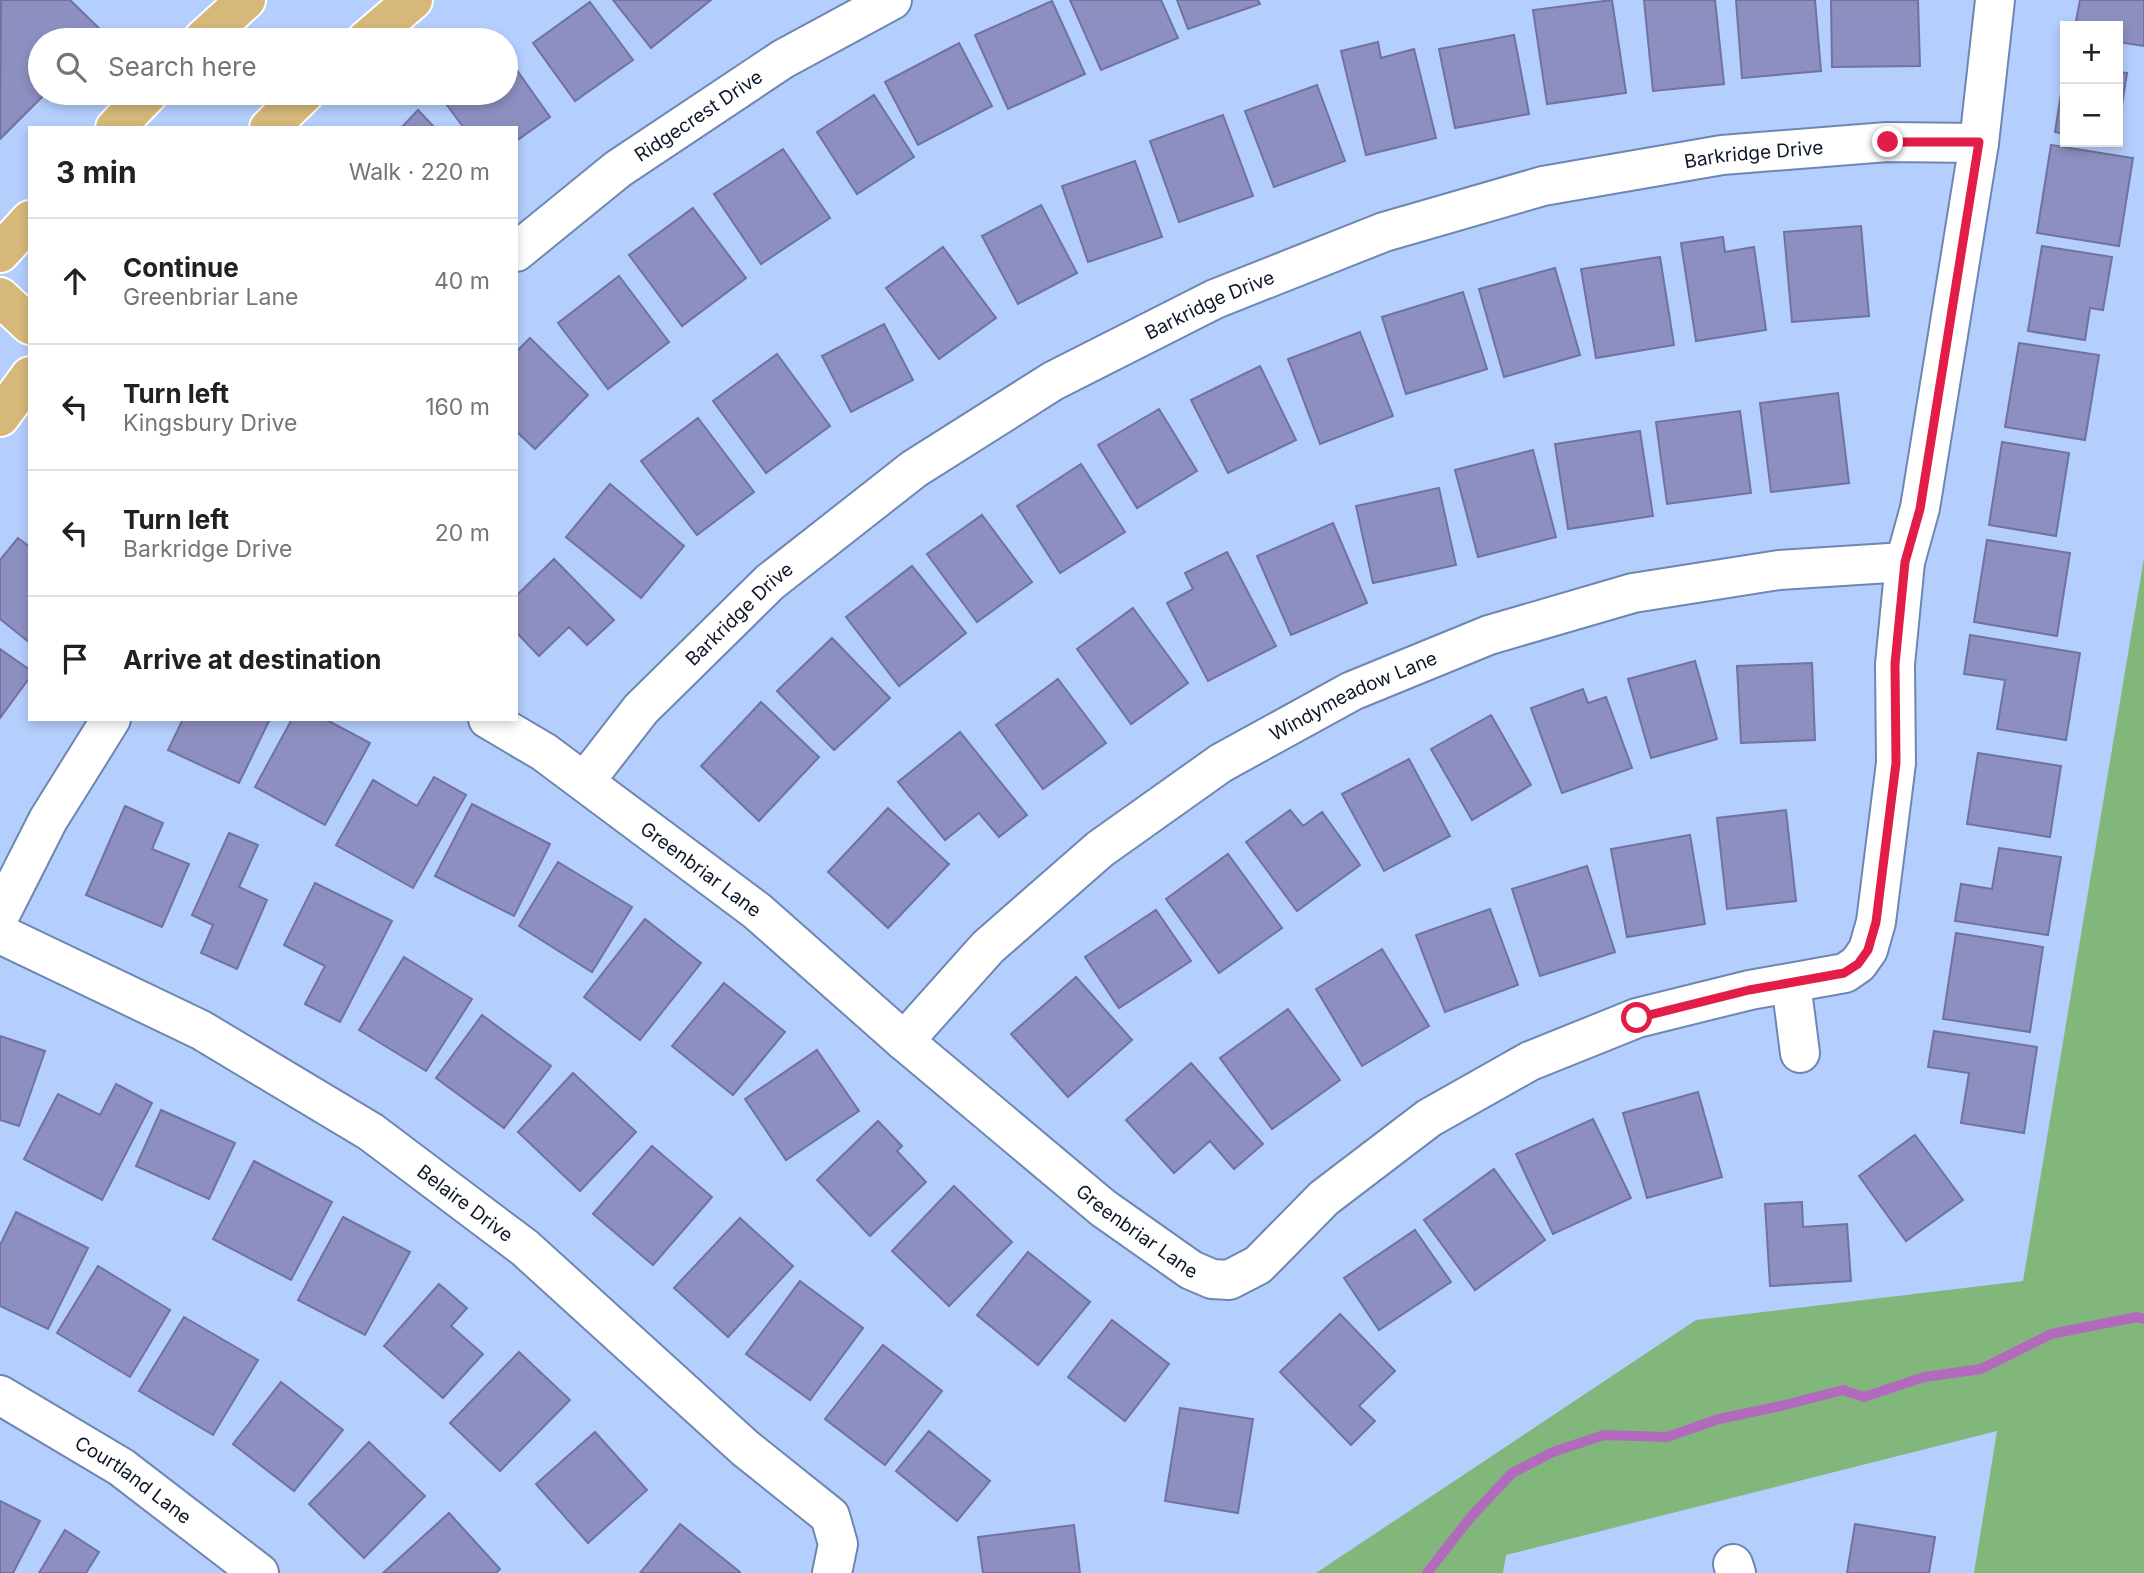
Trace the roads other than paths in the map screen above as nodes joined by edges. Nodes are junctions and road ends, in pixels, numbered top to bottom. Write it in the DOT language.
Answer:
graph roads {
  1 [pos="246,0"];
  2 [pos="413,0"];
  3 [pos="892,0"];
  4 [pos="1995,0"];
  5 [pos="215,28"];
  6 [pos="380,28"];
  7 [pos="137,105"];
  8 [pos="293,105"];
  9 [pos="117,126"];
  10 [pos="271,126"];
  11 [pos="1979,142"];
  12 [pos="28,222"];
  13 [pos="518,250"];
  14 [pos="0,253"];
  15 [pos="0,297"];
  16 [pos="28,323"];
  17 [pos="28,379"];
  18 [pos="0,417"];
  19 [pos="1905,562"];
  20 [pos="110,721"];
  21 [pos="491,721"];
  22 [pos="585,781"];
  23 [pos="0,915"];
  24 [pos="0,934"];
  25 [pos="1791,983"];
  26 [pos="904,1041"];
  27 [pos="1800,1053"];
  28 [pos="0,1395"];
  29 [pos="260,1573"];
  30 [pos="832,1573"];
  1 -- 5 [label="main road"];
  2 -- 6 [label="main road"];
  3 -- 13 [label="street, Ridgecrest Drive"];
  4 -- 11 [label="street"];
  7 -- 9 [label="main road"];
  8 -- 10 [label="main road"];
  11 -- 19 [label="street"];
  11 -- 22 [label="street, Barkridge Drive"];
  12 -- 14 [label="main road"];
  15 -- 16 [label="main road"];
  17 -- 18 [label="main road"];
  19 -- 25 [label="street, Greenbriar Lane"];
  19 -- 26 [label="street, Windymeadow Lane"];
  20 -- 23 [label="street"];
  21 -- 22 [label="street, Greenbriar Lane"];
  22 -- 26 [label="street, Greenbriar Lane"];
  24 -- 30 [label="street, Belaire Drive"];
  25 -- 26 [label="street, Greenbriar Lane"];
  25 -- 27 [label="street"];
  28 -- 29 [label="street, Courtland Lane"];
}
